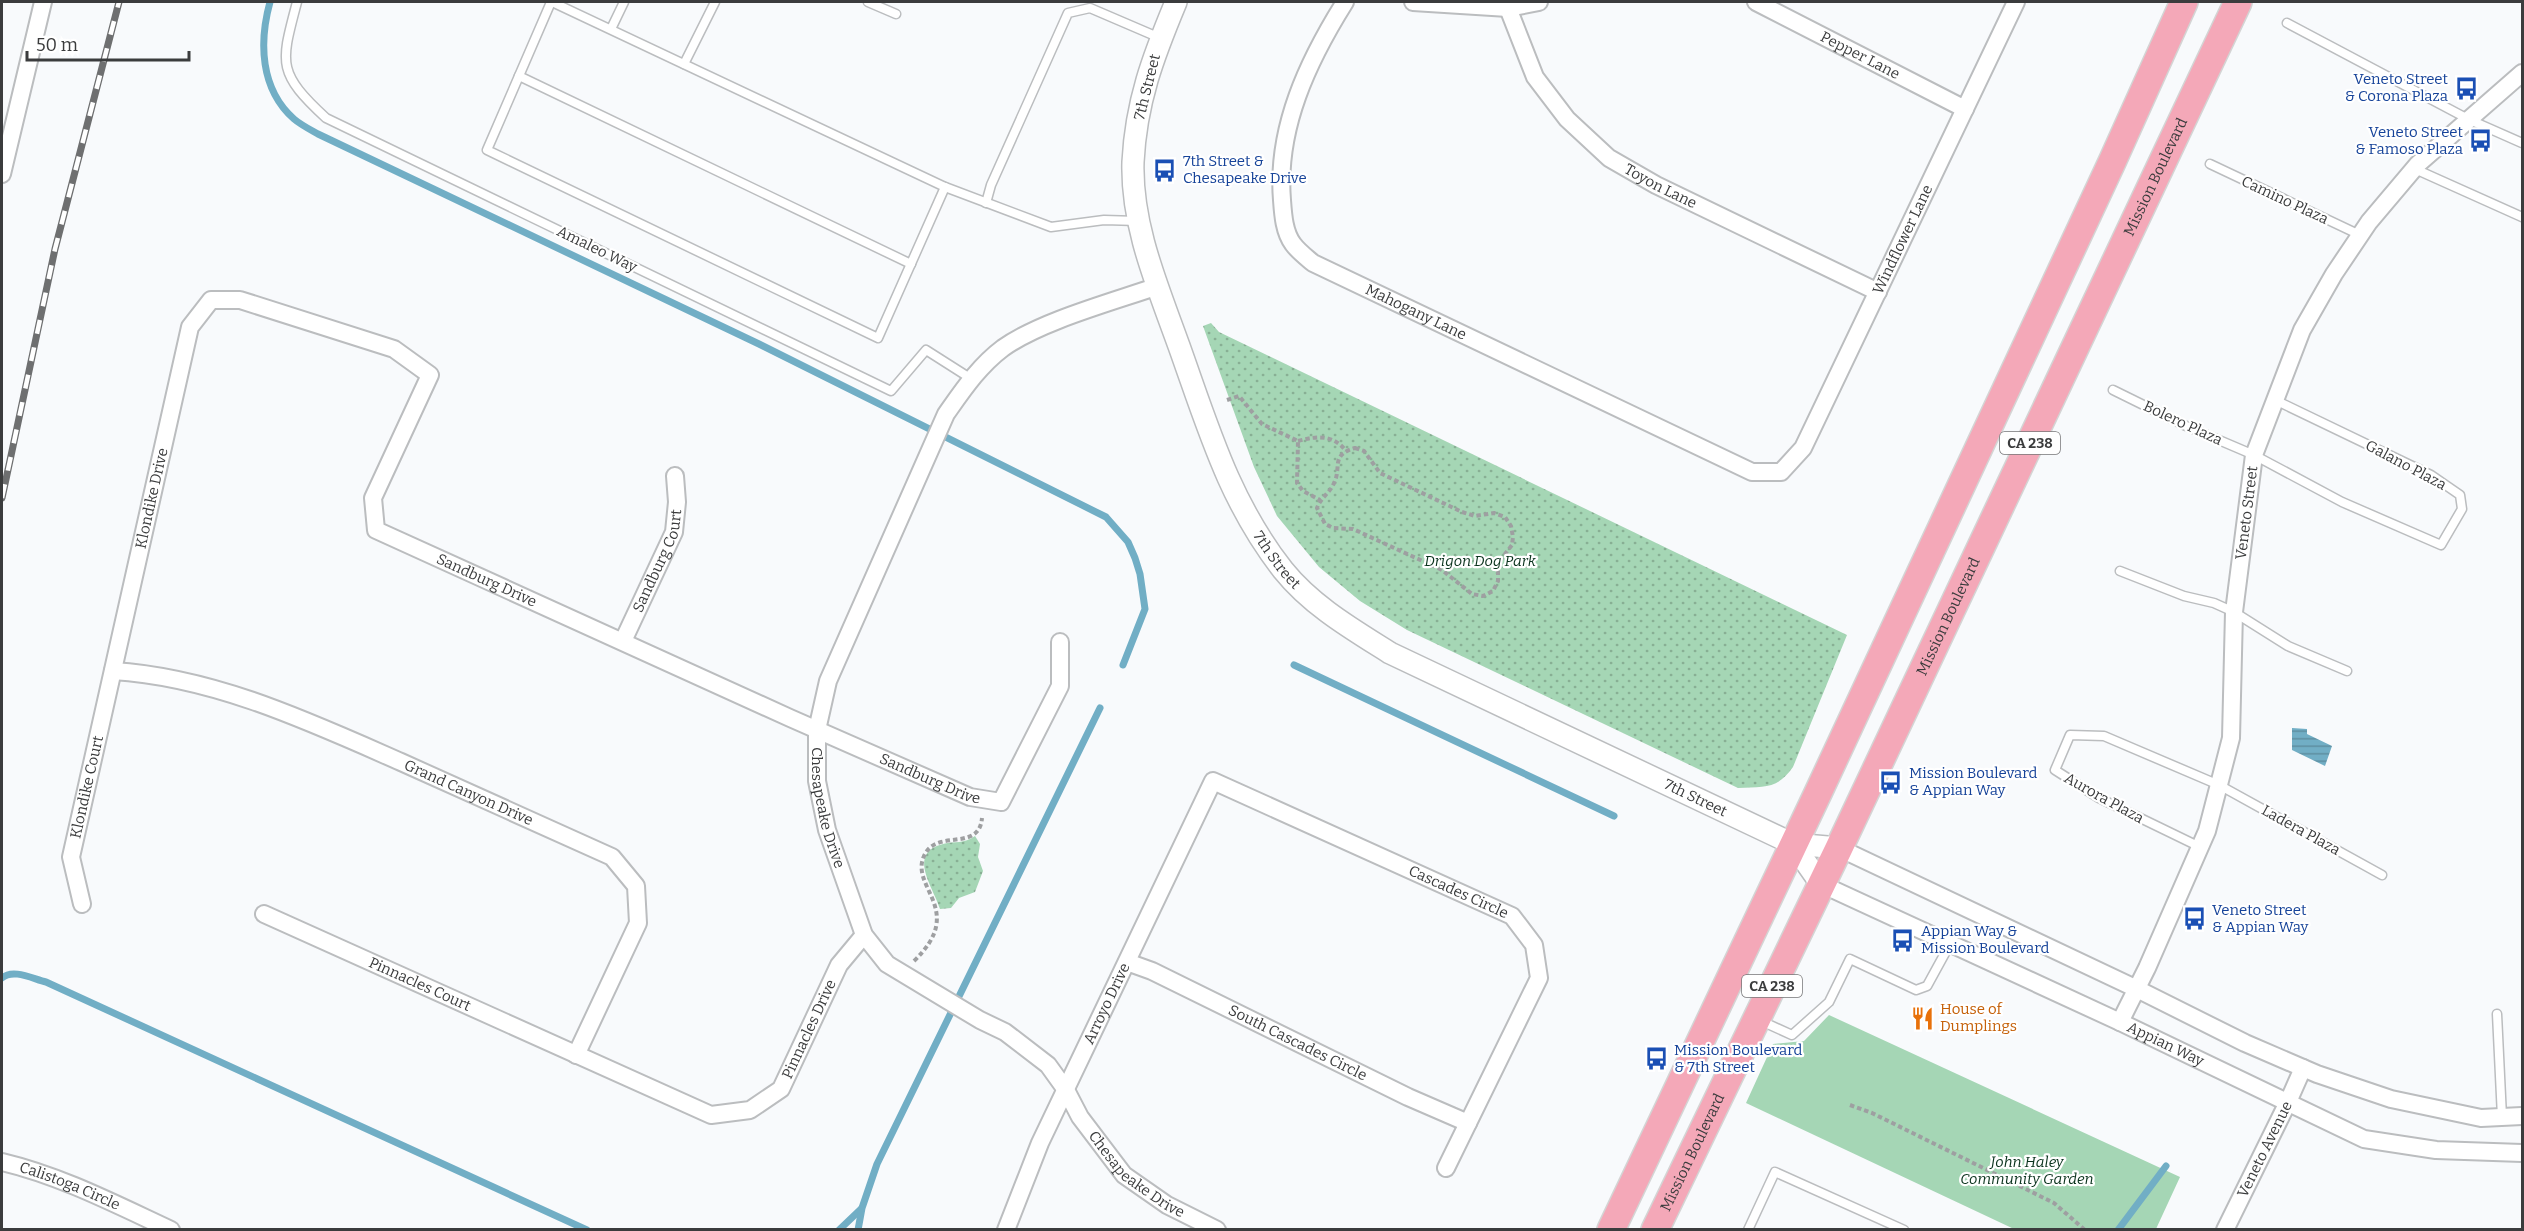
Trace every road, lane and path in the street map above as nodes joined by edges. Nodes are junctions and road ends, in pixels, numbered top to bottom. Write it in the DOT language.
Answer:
graph roads {
  1 [pos="44,2"];
  2 [pos="297,2"];
  3 [pos="552,2"];
  4 [pos="624,2"];
  5 [pos="715,2"];
  6 [pos="868,2"];
  7 [pos="1176,2"];
  8 [pos="1345,2"];
  9 [pos="1413,2"];
  10 [pos="1539,2"];
  11 [pos="1756,2"];
  12 [pos="2016,2"];
  13 [pos="2184,2"];
  14 [pos="2238,2"];
  15 [pos="1508,8"];
  16 [pos="896,14"];
  17 [pos="2287,23"];
  18 [pos="611,29"];
  19 [pos="1161,38"];
  20 [pos="684,64"];
  21 [pos="2523,74"];
  22 [pos="519,76"];
  23 [pos="1965,109"];
  24 [pos="2470,120"];
  25 [pos="2523,143"];
  26 [pos="2210,164"];
  27 [pos="2415,169"];
  28 [pos="2,174"];
  29 [pos="945,187"];
  30 [pos="986,203"];
  31 [pos="2523,217"];
  32 [pos="1138,221"];
  33 [pos="2360,235"];
  34 [pos="911,264"];
  35 [pos="1158,286"];
  36 [pos="1878,292"];
  37 [pos="190,327"];
  38 [pos="970,378"];
  39 [pos="2113,390"];
  40 [pos="1227,400"];
  41 [pos="2275,400"];
  42 [pos="1298,441"];
  43 [pos="1346,451"];
  44 [pos="2254,455"];
  45 [pos="1782,472"];
  46 [pos="675,476"];
  47 [pos="1320,500"];
  48 [pos="2120,571"];
  49 [pos="2234,612"];
  50 [pos="623,641"];
  51 [pos="1060,642"];
  52 [pos="113,671"];
  53 [pos="2347,671"];
  54 [pos="817,730"];
  55 [pos="1213,781"];
  56 [pos="2219,785"];
  57 [pos="983,799"];
  58 [pos="1792,844"];
  59 [pos="1839,848"];
  60 [pos="2200,848"];
  61 [pos="2382,875"];
  62 [pos="1821,884"];
  63 [pos="82,904"];
  64 [pos="264,914"];
  65 [pos="864,935"];
  66 [pos="1950,944"];
  67 [pos="1127,962"];
  68 [pos="901,973"];
  69 [pos="2137,989"];
  70 [pos="2497,1014"];
  71 [pos="1756,1019"];
  72 [pos="2120,1022"];
  73 [pos="576,1055"];
  74 [pos="2303,1068"];
  75 [pos="1066,1090"];
  76 [pos="2288,1102"];
  77 [pos="1850,1105"];
  78 [pos="2523,1116"];
  79 [pos="2502,1118"];
  80 [pos="1468,1123"];
  81 [pos="2523,1154"];
  82 [pos="2,1162"];
  83 [pos="1446,1168"];
  84 [pos="171,1230"];
  85 [pos="1006,1230"];
  86 [pos="1217,1230"];
  87 [pos="1611,1230"];
  88 [pos="1655,1230"];
  89 [pos="1748,1230"];
  90 [pos="1904,1230"];
  91 [pos="2085,1230"];
  92 [pos="2224,1230"];
  1 -- 28 [label="street"];
  2 -- 38 [label="lane, Amaleo Way"];
  3 -- 18 [label="lane"];
  3 -- 22 [label="lane"];
  4 -- 18 [label="lane"];
  5 -- 20 [label="lane"];
  6 -- 16 [label="lane"];
  7 -- 19 [label="street, 7th Street"];
  8 -- 45 [label="street, Mahogany Lane"];
  9 -- 15 [label="street"];
  10 -- 15 [label="street"];
  11 -- 23 [label="street, Pepper Lane"];
  12 -- 23 [label="street, Windflower Lane"];
  13 -- 58 [label="main road, CA 238"];
  14 -- 59 [label="main road, Mission Boulevard / CA 238"];
  15 -- 36 [label="street, Toyon Lane"];
  17 -- 24 [label="lane"];
  18 -- 20 [label="lane"];
  19 -- 30 [label="lane"];
  19 -- 32 [label="street, 7th Street"];
  20 -- 29 [label="lane"];
  21 -- 24 [label="street, Veneto Street"];
  22 -- 34 [label="lane"];
  22 -- 34 [label="lane"];
  23 -- 36 [label="street, Windflower Lane"];
  24 -- 25 [label="lane"];
  24 -- 27 [label="street, Veneto Street"];
  26 -- 33 [label="lane, Camino Plaza"];
  27 -- 31 [label="lane"];
  27 -- 33 [label="street, Veneto Street"];
  29 -- 30 [label="lane"];
  29 -- 34 [label="lane"];
  30 -- 32 [label="lane"];
  32 -- 35 [label="street, 7th Street"];
  33 -- 41 [label="street, Veneto Street"];
  35 -- 38 [label="street, Chesapeake Drive"];
  35 -- 58 [label="street, 7th Street"];
  36 -- 45 [label="street, Windflower Lane"];
  37 -- 50 [label="street, Sandburg Drive"];
  37 -- 52 [label="street, Klondike Drive"];
  38 -- 54 [label="street, Chesapeake Drive"];
  39 -- 44 [label="lane, Bolero Plaza"];
  40 -- 42 [label="path"];
  41 -- 44 [label="street, Veneto Street"];
  41 -- 44 [label="lane, Galano Plaza"];
  42 -- 43 [label="path"];
  42 -- 47 [label="path"];
  43 -- 47 [label="path"];
  43 -- 47 [label="path"];
  44 -- 49 [label="street, Veneto Street"];
  46 -- 50 [label="street, Sandburg Court"];
  48 -- 49 [label="lane"];
  49 -- 53 [label="lane"];
  49 -- 56 [label="street, Veneto Street"];
  50 -- 54 [label="street, Sandburg Drive"];
  51 -- 57 [label="street, Sandburg Drive"];
  52 -- 63 [label="street, Klondike Court"];
  52 -- 73 [label="street, Grand Canyon Drive"];
  54 -- 57 [label="street, Sandburg Drive"];
  54 -- 65 [label="street, Chesapeake Drive"];
  55 -- 67 [label="street, Arroyo Drive"];
  55 -- 80 [label="street, Cascades Circle"];
  56 -- 60 [label="street, Veneto Street"];
  56 -- 60 [label="lane, Aurora Plaza"];
  56 -- 61 [label="lane, Ladera Plaza"];
  57 -- 68 [label="path"];
  58 -- 59 [label="street, 7th Street"];
  58 -- 62 [label="street, 7th Street"];
  58 -- 87 [label="main road, CA 238"];
  59 -- 62 [label="main road, Mission Boulevard / CA 238"];
  59 -- 69 [label="street"];
  60 -- 69 [label="street, Veneto Street"];
  62 -- 66 [label="street, Appian Way"];
  62 -- 71 [label="main road, Mission Boulevard / CA 238"];
  64 -- 73 [label="street, Pinnacles Court"];
  65 -- 68 [label="street, Chesapeake Drive"];
  65 -- 73 [label="street, Pinnacles Drive"];
  66 -- 71 [label="lane"];
  66 -- 72 [label="street, Appian Way"];
  67 -- 75 [label="street, Arroyo Drive"];
  67 -- 80 [label="street, South Cascades Circle"];
  68 -- 75 [label="street, Chesapeake Drive"];
  69 -- 72 [label="street, Veneto Street"];
  69 -- 74 [label="street"];
  70 -- 79 [label="lane"];
  71 -- 88 [label="main road, Mission Boulevard / CA 238"];
  72 -- 76 [label="street, Appian Way"];
  74 -- 76 [label="street, Veneto Avenue"];
  74 -- 79 [label="street"];
  75 -- 85 [label="street, Arroyo Drive"];
  75 -- 86 [label="street, Chesapeake Drive"];
  76 -- 81 [label="street, Appian Way"];
  76 -- 92 [label="street, Veneto Avenue"];
  77 -- 91 [label="path"];
  78 -- 79 [label="street"];
  80 -- 83 [label="street, Cascades Circle"];
  82 -- 84 [label="street, Calistoga Circle"];
  89 -- 90 [label="lane"];
}
